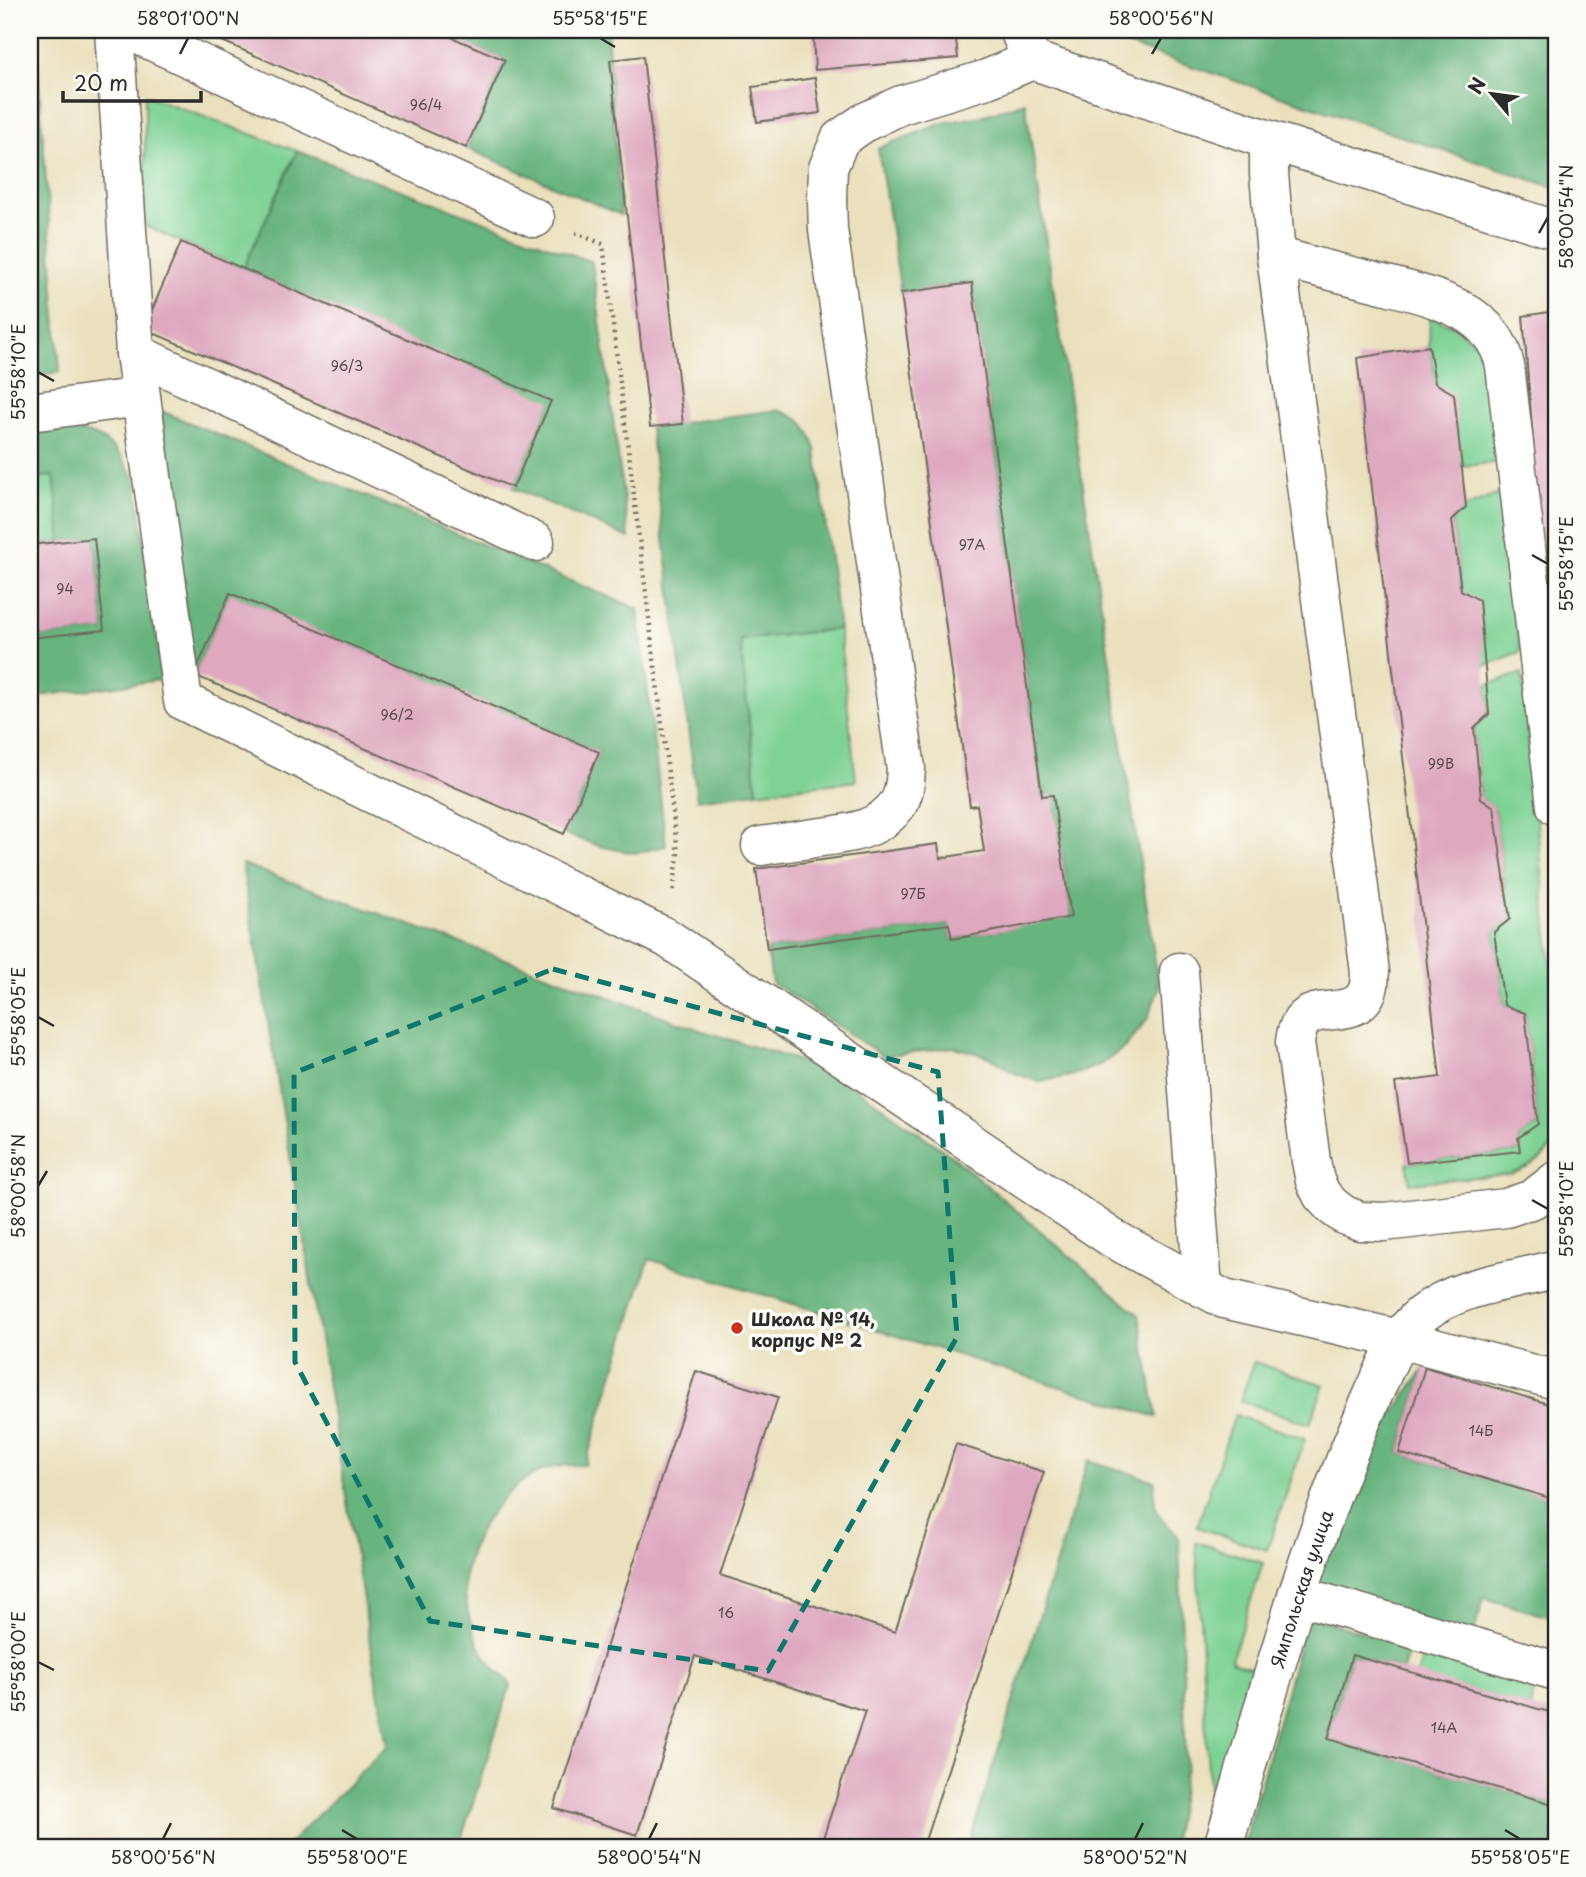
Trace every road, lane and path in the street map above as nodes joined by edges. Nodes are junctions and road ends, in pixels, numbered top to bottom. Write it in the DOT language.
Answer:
graph roads {
  1 [pos="114,30"];
  2 [pos="128,30"];
  3 [pos="1026,45"];
  4 [pos="1269,140"];
  5 [pos="535,218"];
  6 [pos="1556,230"];
  7 [pos="1276,256"];
  8 [pos="135,353"];
  9 [pos="141,397"];
  10 [pos="30,412"];
  11 [pos="535,542"];
  12 [pos="1556,806"];
  13 [pos="761,846"];
  14 [pos="667,938"];
  15 [pos="1179,972"];
  16 [pos="1556,1181"];
  17 [pos="1556,1269"];
  18 [pos="1203,1287"];
  19 [pos="1399,1339"];
  20 [pos="1556,1380"];
  21 [pos="1297,1595"];
  22 [pos="1556,1671"];
  23 [pos="1223,1847"];
  1 -- 8 [label="street"];
  2 -- 5 [label="street"];
  3 -- 4 [label="street"];
  3 -- 13 [label="street"];
  4 -- 6 [label="street"];
  4 -- 7 [label="street"];
  5 -- 14 [label="path"];
  7 -- 12 [label="street"];
  7 -- 16 [label="street"];
  8 -- 9 [label="street"];
  8 -- 11 [label="street"];
  9 -- 10 [label="street"];
  9 -- 14 [label="street"];
  14 -- 18 [label="street"];
  15 -- 18 [label="street"];
  17 -- 19 [label="street, Ямпольская улица"];
  18 -- 19 [label="street"];
  19 -- 20 [label="street"];
  19 -- 21 [label="street, Ямпольская улица"];
  21 -- 22 [label="street"];
  21 -- 23 [label="street, Ямпольская улица"];
}
